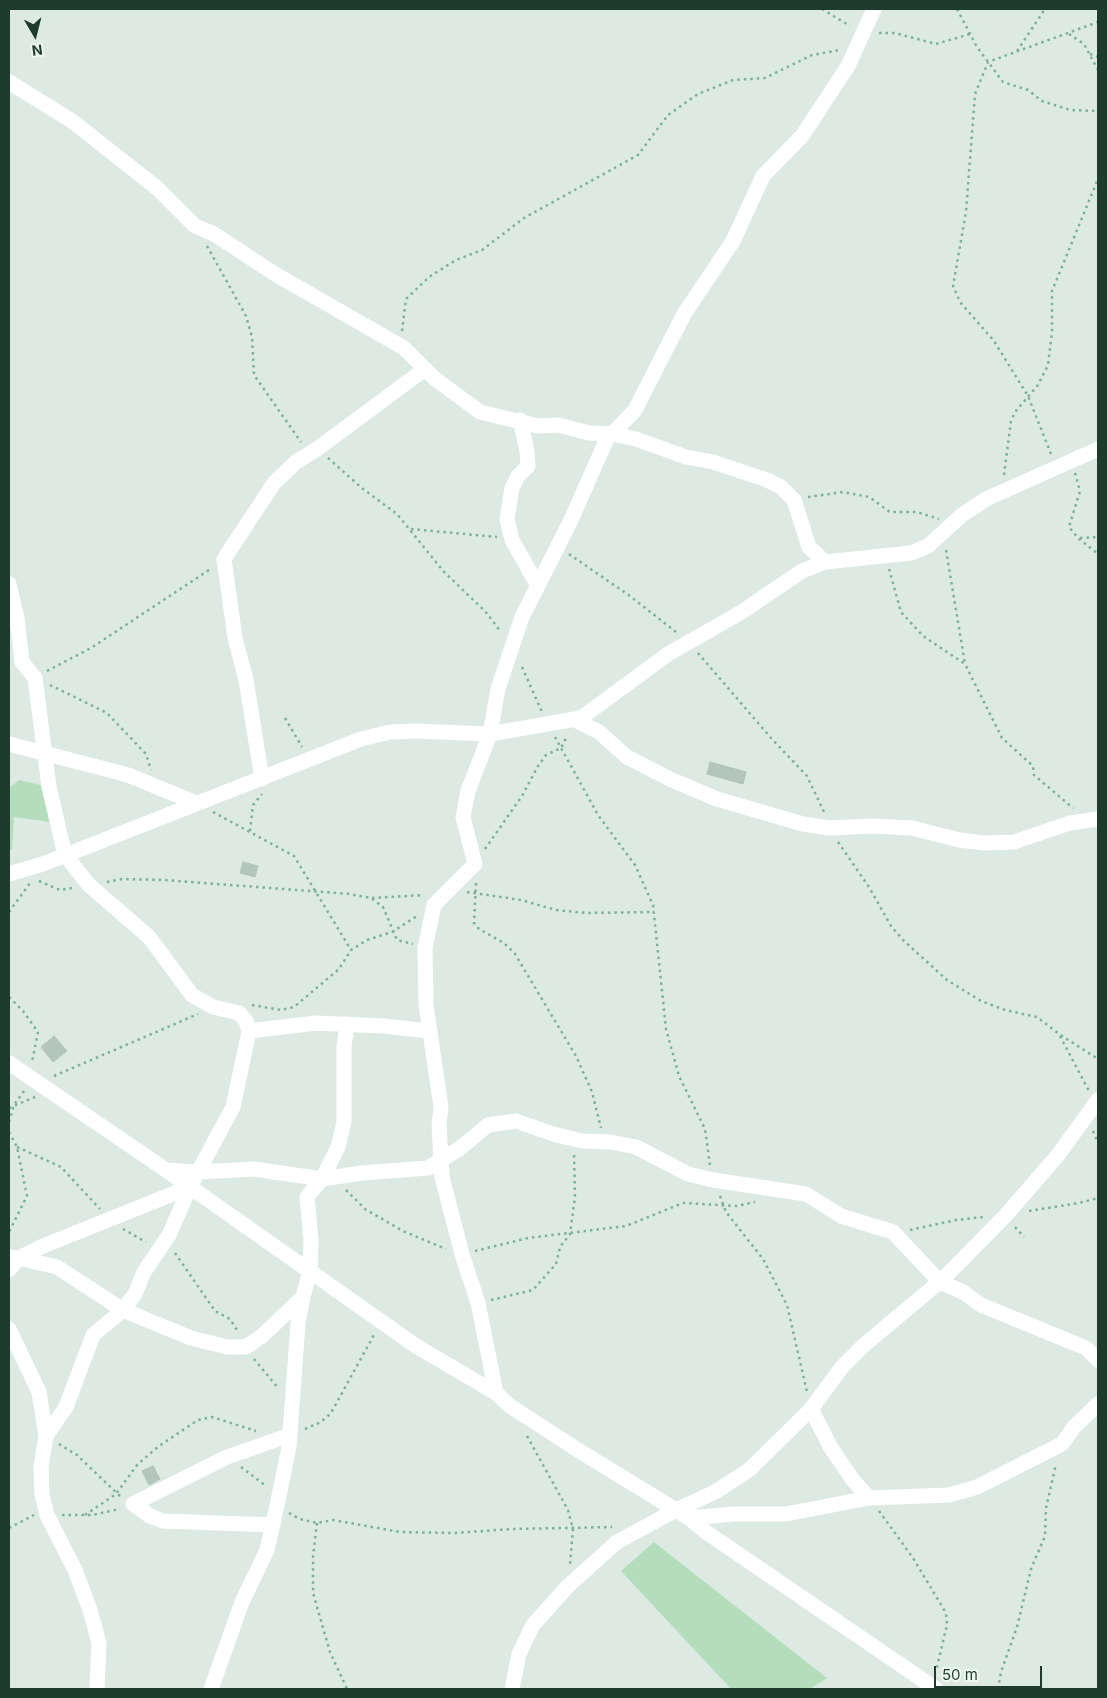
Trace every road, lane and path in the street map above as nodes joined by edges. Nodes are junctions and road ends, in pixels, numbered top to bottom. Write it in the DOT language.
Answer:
graph roads {
  1 [pos="822,9"];
  2 [pos="874,9"];
  3 [pos="957,9"];
  4 [pos="1045,9"];
  5 [pos="1098,22"];
  6 [pos="970,34"];
  7 [pos="1069,34"];
  8 [pos="859,40"];
  9 [pos="1016,52"];
  10 [pos="1089,54"];
  11 [pos="1098,57"];
  12 [pos="988,62"];
  13 [pos="1098,70"];
  14 [pos="9,82"];
  15 [pos="1098,112"];
  16 [pos="1098,179"];
  17 [pos="195,226"];
  18 [pos="404,348"];
  19 [pos="425,369"];
  20 [pos="1028,396"];
  21 [pos="520,420"];
  22 [pos="611,434"];
  23 [pos="1098,448"];
  24 [pos="313,451"];
  25 [pos="1072,460"];
  26 [pos="1056,466"];
  27 [pos="1001,492"];
  28 [pos="794,500"];
  29 [pos="957,519"];
  30 [pos="411,529"];
  31 [pos="945,531"];
  32 [pos="1098,537"];
  33 [pos="1078,538"];
  34 [pos="512,540"];
  35 [pos="558,546"];
  36 [pos="1098,554"];
  37 [pos="886,555"];
  38 [pos="224,559"];
  39 [pos="825,562"];
  40 [pos="9,584"];
  41 [pos="538,586"];
  42 [pos="688,642"];
  43 [pos="512,647"];
  44 [pos="965,664"];
  45 [pos="35,678"];
  46 [pos="285,718"];
  47 [pos="573,720"];
  48 [pos="548,723"];
  49 [pos="490,734"];
  50 [pos="9,744"];
  51 [pos="561,748"];
  52 [pos="44,753"];
  53 [pos="309,759"];
  54 [pos="156,785"];
  55 [pos="263,785"];
  56 [pos="196,803"];
  57 [pos="1093,820"];
  58 [pos="829,828"];
  59 [pos="250,831"];
  60 [pos="65,855"];
  61 [pos="474,864"];
  62 [pos="9,874"];
  63 [pos="89,885"];
  64 [pos="314,892"];
  65 [pos="445,892"];
  66 [pos="477,892"];
  67 [pos="371,898"];
  68 [pos="9,912"];
  69 [pos="654,912"];
  70 [pos="425,948"];
  71 [pos="351,950"];
  72 [pos="347,1024"];
  73 [pos="249,1031"];
  74 [pos="429,1031"];
  75 [pos="1059,1034"];
  76 [pos="1098,1059"];
  77 [pos="9,1063"];
  78 [pos="51,1090"];
  79 [pos="1095,1104"];
  80 [pos="9,1108"];
  81 [pos="9,1132"];
  82 [pos="573,1139"];
  83 [pos="605,1142"];
  84 [pos="1098,1143"];
  85 [pos="17,1147"];
  86 [pos="442,1161"];
  87 [pos="166,1170"];
  88 [pos="198,1172"];
  89 [pos="322,1179"];
  90 [pos="713,1180"];
  91 [pos="190,1187"];
  92 [pos="756,1202"];
  93 [pos="723,1204"];
  94 [pos="110,1220"];
  95 [pos="9,1232"];
  96 [pos="570,1234"];
  97 [pos="162,1246"];
  98 [pos="462,1254"];
  99 [pos="14,1258"];
  100 [pos="9,1270"];
  101 [pos="310,1271"];
  102 [pos="940,1282"];
  103 [pos="303,1297"];
  104 [pos="478,1303"];
  105 [pos="123,1310"];
  106 [pos="381,1320"];
  107 [pos="9,1329"];
  108 [pos="246,1346"];
  109 [pos="1098,1360"];
  110 [pos="496,1394"];
  111 [pos="1098,1404"];
  112 [pos="291,1406"];
  113 [pos="811,1409"];
  114 [pos="523,1429"];
  115 [pos="264,1432"];
  116 [pos="290,1435"];
  117 [pos="46,1436"];
  118 [pos="1062,1444"];
  119 [pos="227,1457"];
  120 [pos="116,1494"];
  121 [pos="869,1498"];
  122 [pos="278,1501"];
  123 [pos="134,1504"];
  124 [pos="676,1510"];
  125 [pos="47,1515"];
  126 [pos="85,1515"];
  127 [pos="689,1518"];
  128 [pos="317,1523"];
  129 [pos="273,1525"];
  130 [pos="617,1527"];
  131 [pos="9,1528"];
  132 [pos="573,1529"];
  133 [pos="568,1586"];
  134 [pos="934,1688"];
  135 [pos="96,1689"];
  136 [pos="211,1689"];
  137 [pos="347,1689"];
  138 [pos="512,1689"];
  139 [pos="998,1689"];
  1 -- 8 [label="path"];
  2 -- 8 [label="street"];
  3 -- 6 [label="path"];
  4 -- 9 [label="path"];
  5 -- 7 [label="path"];
  6 -- 8 [label="path"];
  6 -- 12 [label="path"];
  7 -- 9 [label="path"];
  7 -- 10 [label="path"];
  8 -- 18 [label="path"];
  8 -- 22 [label="street"];
  9 -- 12 [label="path"];
  10 -- 11 [label="path"];
  10 -- 13 [label="path"];
  12 -- 15 [label="path"];
  12 -- 20 [label="path"];
  14 -- 17 [label="street"];
  16 -- 20 [label="path"];
  17 -- 18 [label="street"];
  17 -- 24 [label="path"];
  18 -- 19 [label="street"];
  19 -- 21 [label="street"];
  19 -- 24 [label="street"];
  20 -- 26 [label="path"];
  20 -- 27 [label="path"];
  21 -- 22 [label="street"];
  21 -- 34 [label="street"];
  22 -- 28 [label="street"];
  22 -- 35 [label="street"];
  23 -- 25 [label="street"];
  24 -- 30 [label="path"];
  24 -- 38 [label="street"];
  25 -- 26 [label="street"];
  25 -- 33 [label="path"];
  26 -- 27 [label="street"];
  27 -- 29 [label="street"];
  28 -- 29 [label="path"];
  28 -- 39 [label="street"];
  29 -- 31 [label="street"];
  30 -- 34 [label="path"];
  30 -- 43 [label="path"];
  31 -- 37 [label="street"];
  31 -- 44 [label="path"];
  32 -- 33 [label="path"];
  33 -- 36 [label="path"];
  34 -- 41 [label="street"];
  35 -- 41 [label="street"];
  35 -- 42 [label="path"];
  37 -- 39 [label="street"];
  37 -- 44 [label="path"];
  38 -- 45 [label="path"];
  38 -- 55 [label="street"];
  39 -- 42 [label="street"];
  40 -- 45 [label="street"];
  41 -- 43 [label="street"];
  42 -- 47 [label="street"];
  42 -- 58 [label="path"];
  43 -- 48 [label="path"];
  43 -- 49 [label="street"];
  44 -- 57 [label="path"];
  45 -- 52 [label="street"];
  45 -- 54 [label="path"];
  46 -- 53 [label="path"];
  47 -- 48 [label="street"];
  47 -- 51 [label="path"];
  47 -- 58 [label="street"];
  48 -- 49 [label="street"];
  48 -- 51 [label="path"];
  49 -- 53 [label="street"];
  49 -- 61 [label="street"];
  50 -- 52 [label="street"];
  51 -- 61 [label="path"];
  51 -- 69 [label="path"];
  52 -- 54 [label="street"];
  52 -- 60 [label="street"];
  53 -- 55 [label="street"];
  54 -- 56 [label="street"];
  55 -- 56 [label="street"];
  55 -- 59 [label="path"];
  56 -- 59 [label="path"];
  56 -- 60 [label="street"];
  57 -- 58 [label="street"];
  58 -- 75 [label="path"];
  59 -- 64 [label="path"];
  60 -- 62 [label="street"];
  60 -- 63 [label="street"];
  61 -- 65 [label="street"];
  61 -- 66 [label="path"];
  63 -- 64 [label="path"];
  63 -- 68 [label="path"];
  63 -- 73 [label="street"];
  64 -- 67 [label="path"];
  64 -- 71 [label="path"];
  65 -- 66 [label="path"];
  65 -- 67 [label="path"];
  65 -- 70 [label="street"];
  66 -- 69 [label="path"];
  66 -- 83 [label="path"];
  67 -- 70 [label="path"];
  69 -- 90 [label="path"];
  70 -- 74 [label="street"];
  72 -- 73 [label="street"];
  72 -- 74 [label="street"];
  72 -- 89 [label="street"];
  73 -- 88 [label="street"];
  74 -- 86 [label="street"];
  75 -- 76 [label="path"];
  75 -- 79 [label="path"];
  77 -- 78 [label="street"];
  78 -- 80 [label="path"];
  78 -- 87 [label="street"];
  79 -- 84 [label="path"];
  79 -- 102 [label="street"];
  81 -- 85 [label="path"];
  82 -- 83 [label="street"];
  82 -- 86 [label="street"];
  82 -- 96 [label="path"];
  83 -- 90 [label="street"];
  85 -- 94 [label="path"];
  85 -- 95 [label="path"];
  86 -- 89 [label="street"];
  86 -- 98 [label="street"];
  87 -- 88 [label="street"];
  87 -- 91 [label="street"];
  88 -- 89 [label="street"];
  88 -- 91 [label="street"];
  89 -- 98 [label="path"];
  89 -- 101 [label="street"];
  90 -- 93 [label="path"];
  90 -- 102 [label="street"];
  91 -- 94 [label="street"];
  91 -- 97 [label="street"];
  91 -- 101 [label="street"];
  92 -- 93 [label="path"];
  93 -- 96 [label="path"];
  93 -- 113 [label="path"];
  94 -- 97 [label="path"];
  94 -- 99 [label="street"];
  96 -- 98 [label="path"];
  96 -- 104 [label="path"];
  97 -- 105 [label="street"];
  97 -- 108 [label="path"];
  98 -- 104 [label="street"];
  99 -- 100 [label="street"];
  99 -- 105 [label="street"];
  101 -- 103 [label="street"];
  101 -- 106 [label="street"];
  102 -- 109 [label="street"];
  102 -- 113 [label="street"];
  103 -- 108 [label="street"];
  103 -- 112 [label="street"];
  104 -- 110 [label="street"];
  105 -- 108 [label="street"];
  105 -- 117 [label="street"];
  106 -- 110 [label="street"];
  106 -- 116 [label="path"];
  107 -- 117 [label="street"];
  108 -- 112 [label="path"];
  110 -- 124 [label="street"];
  111 -- 118 [label="street"];
  112 -- 116 [label="street"];
  113 -- 121 [label="street"];
  113 -- 124 [label="street"];
  114 -- 132 [label="path"];
  115 -- 120 [label="path"];
  116 -- 119 [label="street"];
  116 -- 122 [label="street"];
  117 -- 120 [label="path"];
  117 -- 125 [label="street"];
  118 -- 121 [label="street"];
  118 -- 139 [label="path"];
  119 -- 122 [label="path"];
  119 -- 123 [label="street"];
  120 -- 123 [label="path"];
  120 -- 126 [label="path"];
  121 -- 127 [label="street"];
  121 -- 134 [label="path"];
  122 -- 128 [label="path"];
  122 -- 129 [label="street"];
  123 -- 126 [label="path"];
  123 -- 129 [label="street"];
  124 -- 127 [label="street"];
  124 -- 133 [label="street"];
  125 -- 126 [label="path"];
  125 -- 131 [label="path"];
  125 -- 135 [label="street"];
  127 -- 134 [label="street"];
  128 -- 132 [label="path"];
  128 -- 137 [label="path"];
  129 -- 136 [label="street"];
  130 -- 132 [label="path"];
  132 -- 133 [label="path"];
  133 -- 138 [label="street"];
}
